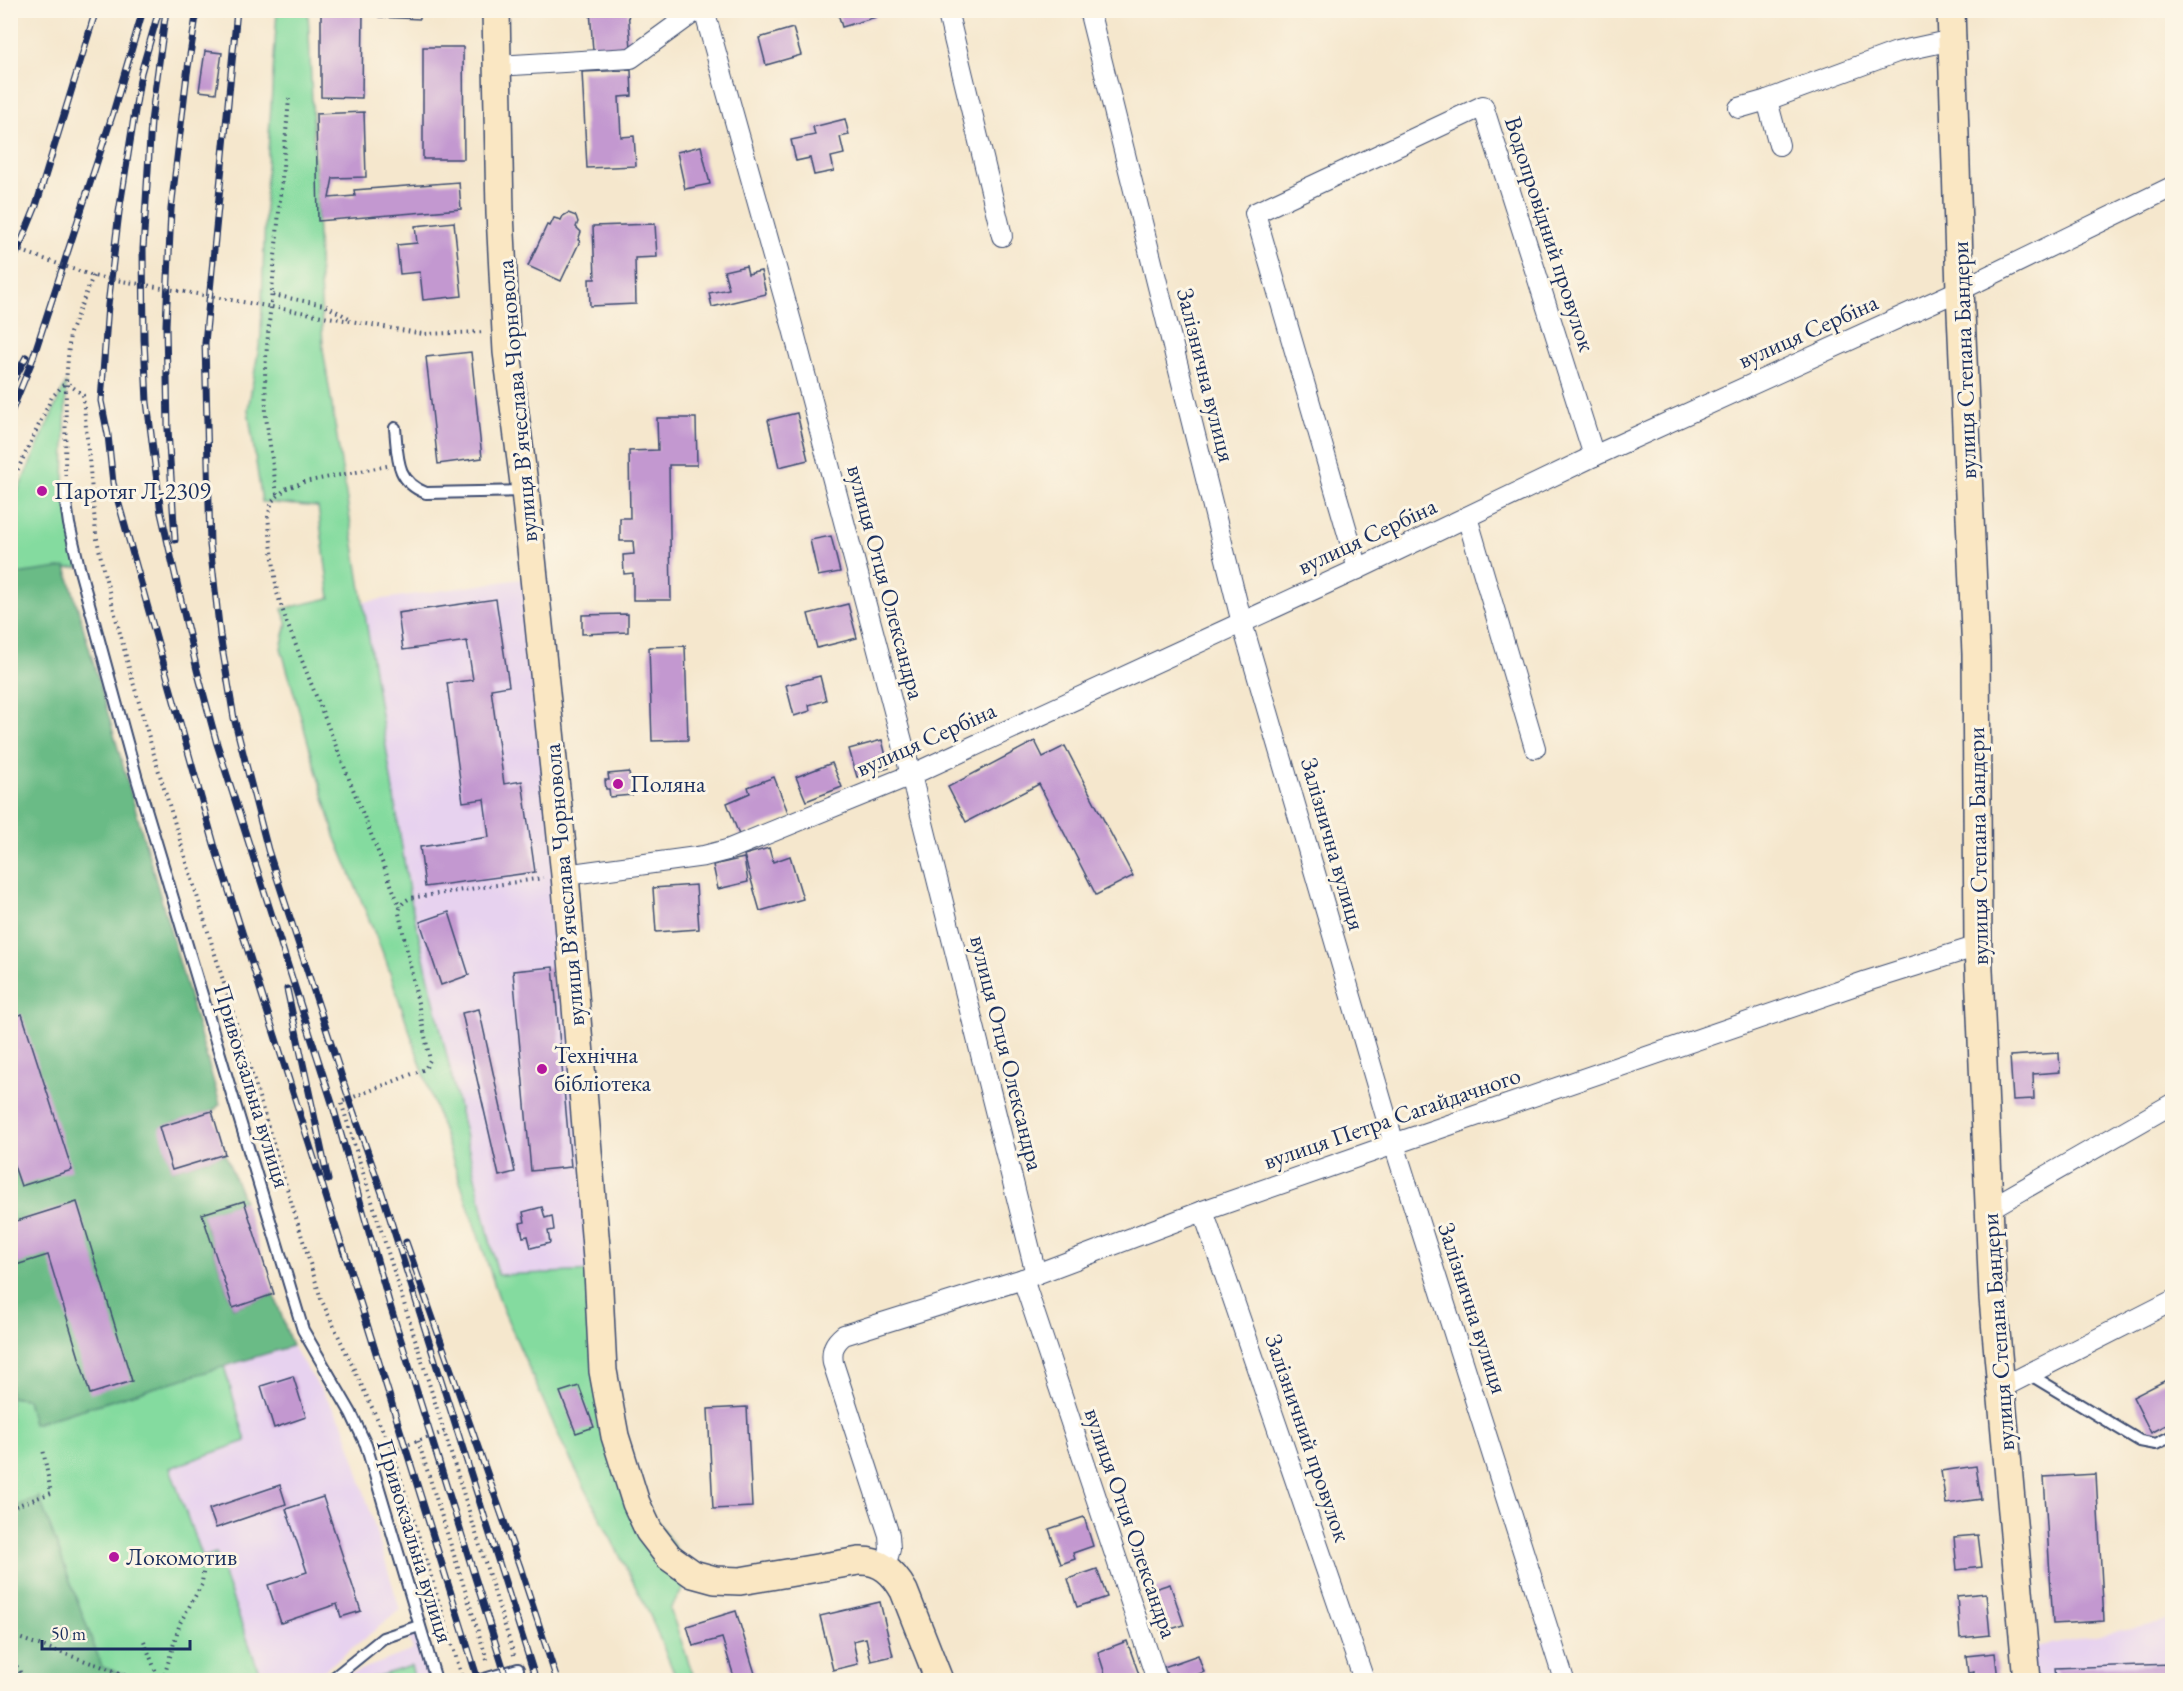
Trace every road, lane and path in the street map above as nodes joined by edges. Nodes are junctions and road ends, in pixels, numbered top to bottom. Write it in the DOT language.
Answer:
graph roads {
  1 [pos="496,10"];
  2 [pos="697,10"];
  3 [pos="704,10"];
  4 [pos="947,10"];
  5 [pos="1089,10"];
  6 [pos="1951,10"];
  7 [pos="1952,40"];
  8 [pos="497,66"];
  9 [pos="289,99"];
  10 [pos="1767,100"];
  11 [pos="1739,108"];
  12 [pos="1779,146"];
  13 [pos="2172,187"];
  14 [pos="1002,236"];
  15 [pos="10,247"];
  16 [pos="93,276"];
  17 [pos="1960,290"];
  18 [pos="273,296"];
  19 [pos="354,321"];
  20 [pos="506,332"];
  21 [pos="66,382"];
  22 [pos="395,428"];
  23 [pos="1593,456"];
  24 [pos="399,464"];
  25 [pos="10,486"];
  26 [pos="64,489"];
  27 [pos="525,491"];
  28 [pos="277,495"];
  29 [pos="1467,517"];
  30 [pos="1358,569"];
  31 [pos="1242,623"];
  32 [pos="1534,748"];
  33 [pos="911,775"];
  34 [pos="565,875"];
  35 [pos="400,907"];
  36 [pos="1978,946"];
  37 [pos="2172,1104"];
  38 [pos="1394,1144"];
  39 [pos="1989,1209"];
  40 [pos="1203,1211"];
  41 [pos="1029,1277"];
  42 [pos="2172,1301"];
  43 [pos="2029,1374"];
  44 [pos="2001,1388"];
  45 [pos="444,1432"];
  46 [pos="2172,1436"];
  47 [pos="418,1441"];
  48 [pos="43,1449"];
  49 [pos="392,1450"];
  50 [pos="10,1508"];
  51 [pos="205,1552"];
  52 [pos="885,1567"];
  53 [pos="419,1626"];
  54 [pos="10,1635"];
  55 [pos="144,1641"];
  56 [pos="10,1656"];
  57 [pos="518,1669"];
  58 [pos="487,1679"];
  59 [pos="26,1680"];
  60 [pos="141,1680"];
  61 [pos="159,1680"];
  62 [pos="163,1680"];
  63 [pos="331,1680"];
  64 [pos="436,1680"];
  65 [pos="463,1680"];
  66 [pos="939,1680"];
  67 [pos="1157,1680"];
  68 [pos="1364,1680"];
  69 [pos="1564,1680"];
  70 [pos="2027,1680"];
  1 -- 8 [label="street, вулиця Вʼячеслава Чорновола"];
  2 -- 8 [label="street"];
  3 -- 33 [label="street, вулиця Отця Олександра"];
  4 -- 14 [label="street"];
  5 -- 31 [label="street, Залізнична вулиця"];
  6 -- 7 [label="street, вулиця Степана Бандери"];
  7 -- 10 [label="street"];
  7 -- 17 [label="street, вулиця Степана Бандери"];
  8 -- 20 [label="street, вулиця Вʼячеслава Чорновола"];
  9 -- 18 [label="path"];
  10 -- 11 [label="street"];
  10 -- 12 [label="street"];
  13 -- 17 [label="street, вулиця Сербіна"];
  15 -- 16 [label="path, bridge"];
  16 -- 19 [label="path, bridge"];
  16 -- 21 [label="path"];
  17 -- 23 [label="street, вулиця Сербіна"];
  17 -- 36 [label="street, вулиця Степана Бандери"];
  18 -- 19 [label="path"];
  18 -- 28 [label="path"];
  19 -- 20 [label="path"];
  20 -- 27 [label="street, вулиця Вʼячеслава Чорновола"];
  21 -- 25 [label="path"];
  21 -- 26 [label="path"];
  21 -- 49 [label="path"];
  22 -- 24 [label="lane"];
  23 -- 29 [label="street, вулиця Сербіна"];
  23 -- 30 [label="street, Водопровідний провулок"];
  24 -- 27 [label="lane"];
  24 -- 28 [label="path"];
  26 -- 53 [label="lane, Привокзальна вулиця"];
  27 -- 34 [label="street, вулиця Вʼячеслава Чорновола"];
  28 -- 35 [label="path"];
  29 -- 30 [label="street, вулиця Сербіна"];
  29 -- 32 [label="street"];
  30 -- 31 [label="street, вулиця Сербіна"];
  31 -- 33 [label="street, вулиця Сербіна"];
  31 -- 38 [label="street, Залізнична вулиця"];
  33 -- 34 [label="street, вулиця Сербіна"];
  33 -- 41 [label="street, вулиця Отця Олександра"];
  34 -- 35 [label="path"];
  34 -- 52 [label="street, вулиця Вʼячеслава Чорновола"];
  35 -- 45 [label="path"];
  36 -- 38 [label="street, вулиця Петра Сагайдачного"];
  36 -- 39 [label="street, вулиця Степана Бандери"];
  37 -- 39 [label="street"];
  38 -- 40 [label="street, вулиця Петра Сагайдачного"];
  38 -- 69 [label="street, Залізнична вулиця"];
  39 -- 44 [label="street, вулиця Степана Бандери"];
  40 -- 41 [label="street, вулиця Петра Сагайдачного"];
  40 -- 68 [label="street, Залізничний провулок"];
  41 -- 52 [label="street, вулиця Петра Сагайдачного"];
  41 -- 67 [label="street, вулиця Отця Олександра"];
  42 -- 43 [label="street"];
  43 -- 44 [label="street"];
  43 -- 46 [label="lane"];
  44 -- 70 [label="street, вулиця Степана Бандери"];
  45 -- 47 [label="path"];
  45 -- 57 [label="path"];
  47 -- 49 [label="path"];
  47 -- 58 [label="path"];
  48 -- 50 [label="path"];
  49 -- 65 [label="path"];
  51 -- 62 [label="path"];
  52 -- 66 [label="street"];
  53 -- 63 [label="lane"];
  53 -- 64 [label="lane, Привокзальна вулиця"];
  54 -- 60 [label="path"];
  55 -- 61 [label="path"];
  56 -- 59 [label="path"];
  57 -- 58 [label="lane"];
}
